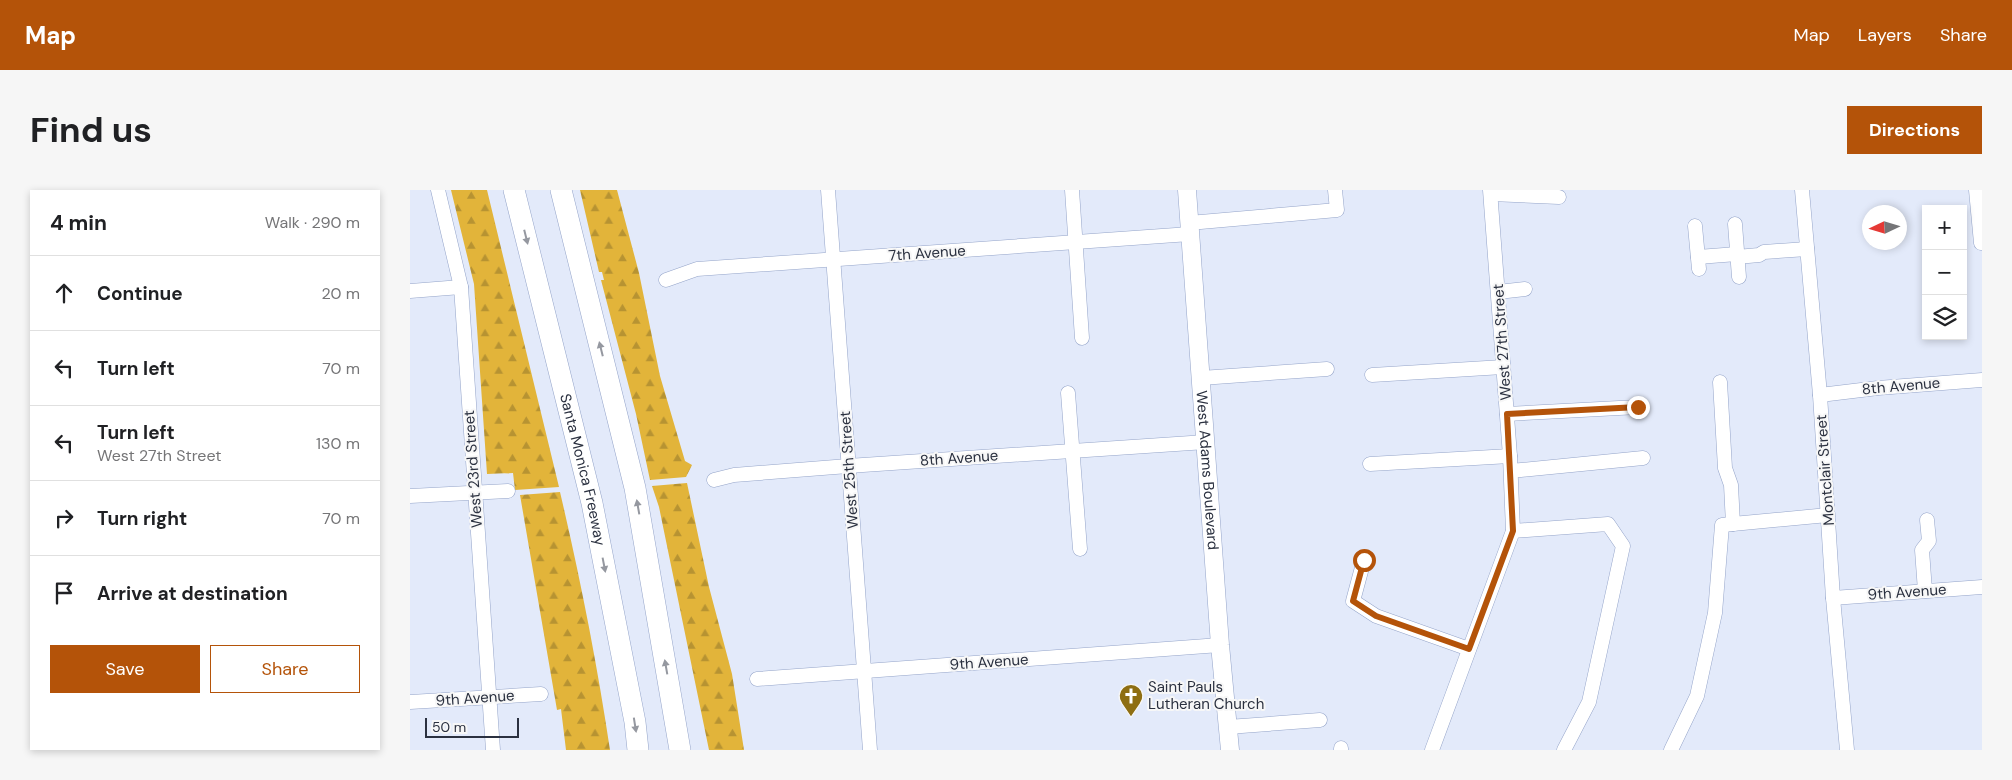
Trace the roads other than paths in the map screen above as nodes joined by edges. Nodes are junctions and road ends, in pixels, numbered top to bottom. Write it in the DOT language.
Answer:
graph roads {
  1 [pos="438,190"];
  2 [pos="514,190"];
  3 [pos="561,190"];
  4 [pos="828,190"];
  5 [pos="1072,190"];
  6 [pos="1187,190"];
  7 [pos="1335,190"];
  8 [pos="1802,190"];
  9 [pos="1976,190"];
  10 [pos="1491,192"];
  11 [pos="1559,197"];
  12 [pos="1735,224"];
  13 [pos="1695,226"];
  14 [pos="1190,229"];
  15 [pos="1076,242"];
  16 [pos="1981,244"];
  17 [pos="1807,249"];
  18 [pos="1737,255"];
  19 [pos="832,260"];
  20 [pos="1739,277"];
  21 [pos="666,280"];
  22 [pos="461,288"];
  23 [pos="1525,289"];
  24 [pos="410,291"];
  25 [pos="1498,292"];
  26 [pos="1082,338"];
  27 [pos="1504,367"];
  28 [pos="1327,370"];
  29 [pos="1372,375"];
  30 [pos="1201,378"];
  31 [pos="1982,380"];
  32 [pos="1720,382"];
  33 [pos="1068,393"];
  34 [pos="1820,394"];
  35 [pos="1638,407"];
  36 [pos="1507,414"];
  37 [pos="1206,442"];
  38 [pos="1072,450"];
  39 [pos="1510,456"];
  40 [pos="1644,458"];
  41 [pos="1370,464"];
  42 [pos="848,466"];
  43 [pos="1510,471"];
  44 [pos="714,480"];
  45 [pos="508,491"];
  46 [pos="474,492"];
  47 [pos="410,496"];
  48 [pos="1828,514"];
  49 [pos="1927,520"];
  50 [pos="1728,524"];
  51 [pos="1513,531"];
  52 [pos="1080,548"];
  53 [pos="1364,560"];
  54 [pos="1982,587"];
  55 [pos="1925,591"];
  56 [pos="1832,598"];
  57 [pos="1220,645"];
  58 [pos="1469,649"];
  59 [pos="864,672"];
  60 [pos="757,679"];
  61 [pos="541,694"];
  62 [pos="488,697"];
  63 [pos="410,702"];
  64 [pos="1320,720"];
  65 [pos="1228,727"];
  66 [pos="493,750"];
  67 [pos="638,750"];
  68 [pos="680,750"];
  69 [pos="870,750"];
  70 [pos="1230,750"];
  71 [pos="1432,750"];
  72 [pos="1564,750"];
  73 [pos="1671,750"];
  74 [pos="1847,750"];
  1 -- 22 [label="street, West 23rd Street"];
  2 -- 67 [label="highway, Santa Monica Freeway, one-way"];
  68 -- 3 [label="highway, one-way"];
  4 -- 19 [label="street, West 25th Street"];
  5 -- 15 [label="street"];
  6 -- 14 [label="main road, West Adams Boulevard"];
  7 -- 14 [label="street, 7th Avenue"];
  8 -- 17 [label="street, Montclair Street"];
  9 -- 16 [label="street"];
  10 -- 11 [label="street"];
  10 -- 25 [label="street, West 27th Street"];
  12 -- 18 [label="street"];
  13 -- 18 [label="street"];
  14 -- 15 [label="street, 7th Avenue"];
  14 -- 30 [label="main road, West Adams Boulevard"];
  15 -- 19 [label="street, 7th Avenue"];
  15 -- 26 [label="street"];
  17 -- 18 [label="street"];
  17 -- 34 [label="street, Montclair Street"];
  18 -- 20 [label="street"];
  19 -- 21 [label="street, 7th Avenue"];
  19 -- 42 [label="street, West 25th Street"];
  22 -- 24 [label="street"];
  22 -- 46 [label="street, West 23rd Street"];
  23 -- 25 [label="street"];
  25 -- 27 [label="street, West 27th Street"];
  27 -- 29 [label="street"];
  27 -- 36 [label="street, West 27th Street"];
  28 -- 30 [label="street"];
  30 -- 37 [label="main road, West Adams Boulevard"];
  31 -- 34 [label="street, 8th Avenue"];
  32 -- 50 [label="street"];
  33 -- 38 [label="street"];
  34 -- 48 [label="street, Montclair Street"];
  35 -- 36 [label="street"];
  36 -- 39 [label="street, West 27th Street"];
  37 -- 38 [label="street, 8th Avenue"];
  37 -- 57 [label="main road, West Adams Boulevard"];
  38 -- 42 [label="street, 8th Avenue"];
  38 -- 52 [label="street"];
  39 -- 41 [label="street"];
  39 -- 43 [label="street, West 27th Street"];
  40 -- 43 [label="street"];
  42 -- 44 [label="street, 8th Avenue"];
  42 -- 59 [label="street, West 25th Street"];
  43 -- 51 [label="street, West 27th Street"];
  45 -- 46 [label="street"];
  46 -- 47 [label="street"];
  46 -- 62 [label="street, West 23rd Street"];
  48 -- 50 [label="street"];
  48 -- 56 [label="street, Montclair Street"];
  49 -- 55 [label="street"];
  50 -- 73 [label="street"];
  51 -- 58 [label="street, West 27th Street"];
  51 -- 72 [label="street"];
  53 -- 58 [label="street"];
  54 -- 55 [label="street, 9th Avenue"];
  55 -- 56 [label="street, 9th Avenue"];
  56 -- 74 [label="street, Montclair Street"];
  57 -- 59 [label="street, 9th Avenue"];
  57 -- 65 [label="main road, West Adams Boulevard"];
  58 -- 71 [label="street, West 27th Street"];
  59 -- 60 [label="street, 9th Avenue"];
  59 -- 69 [label="street, West 25th Street"];
  61 -- 62 [label="street, 9th Avenue"];
  62 -- 63 [label="street, 9th Avenue"];
  62 -- 66 [label="street, West 23rd Street"];
  64 -- 65 [label="street"];
  65 -- 70 [label="main road, West Adams Boulevard"];
}
